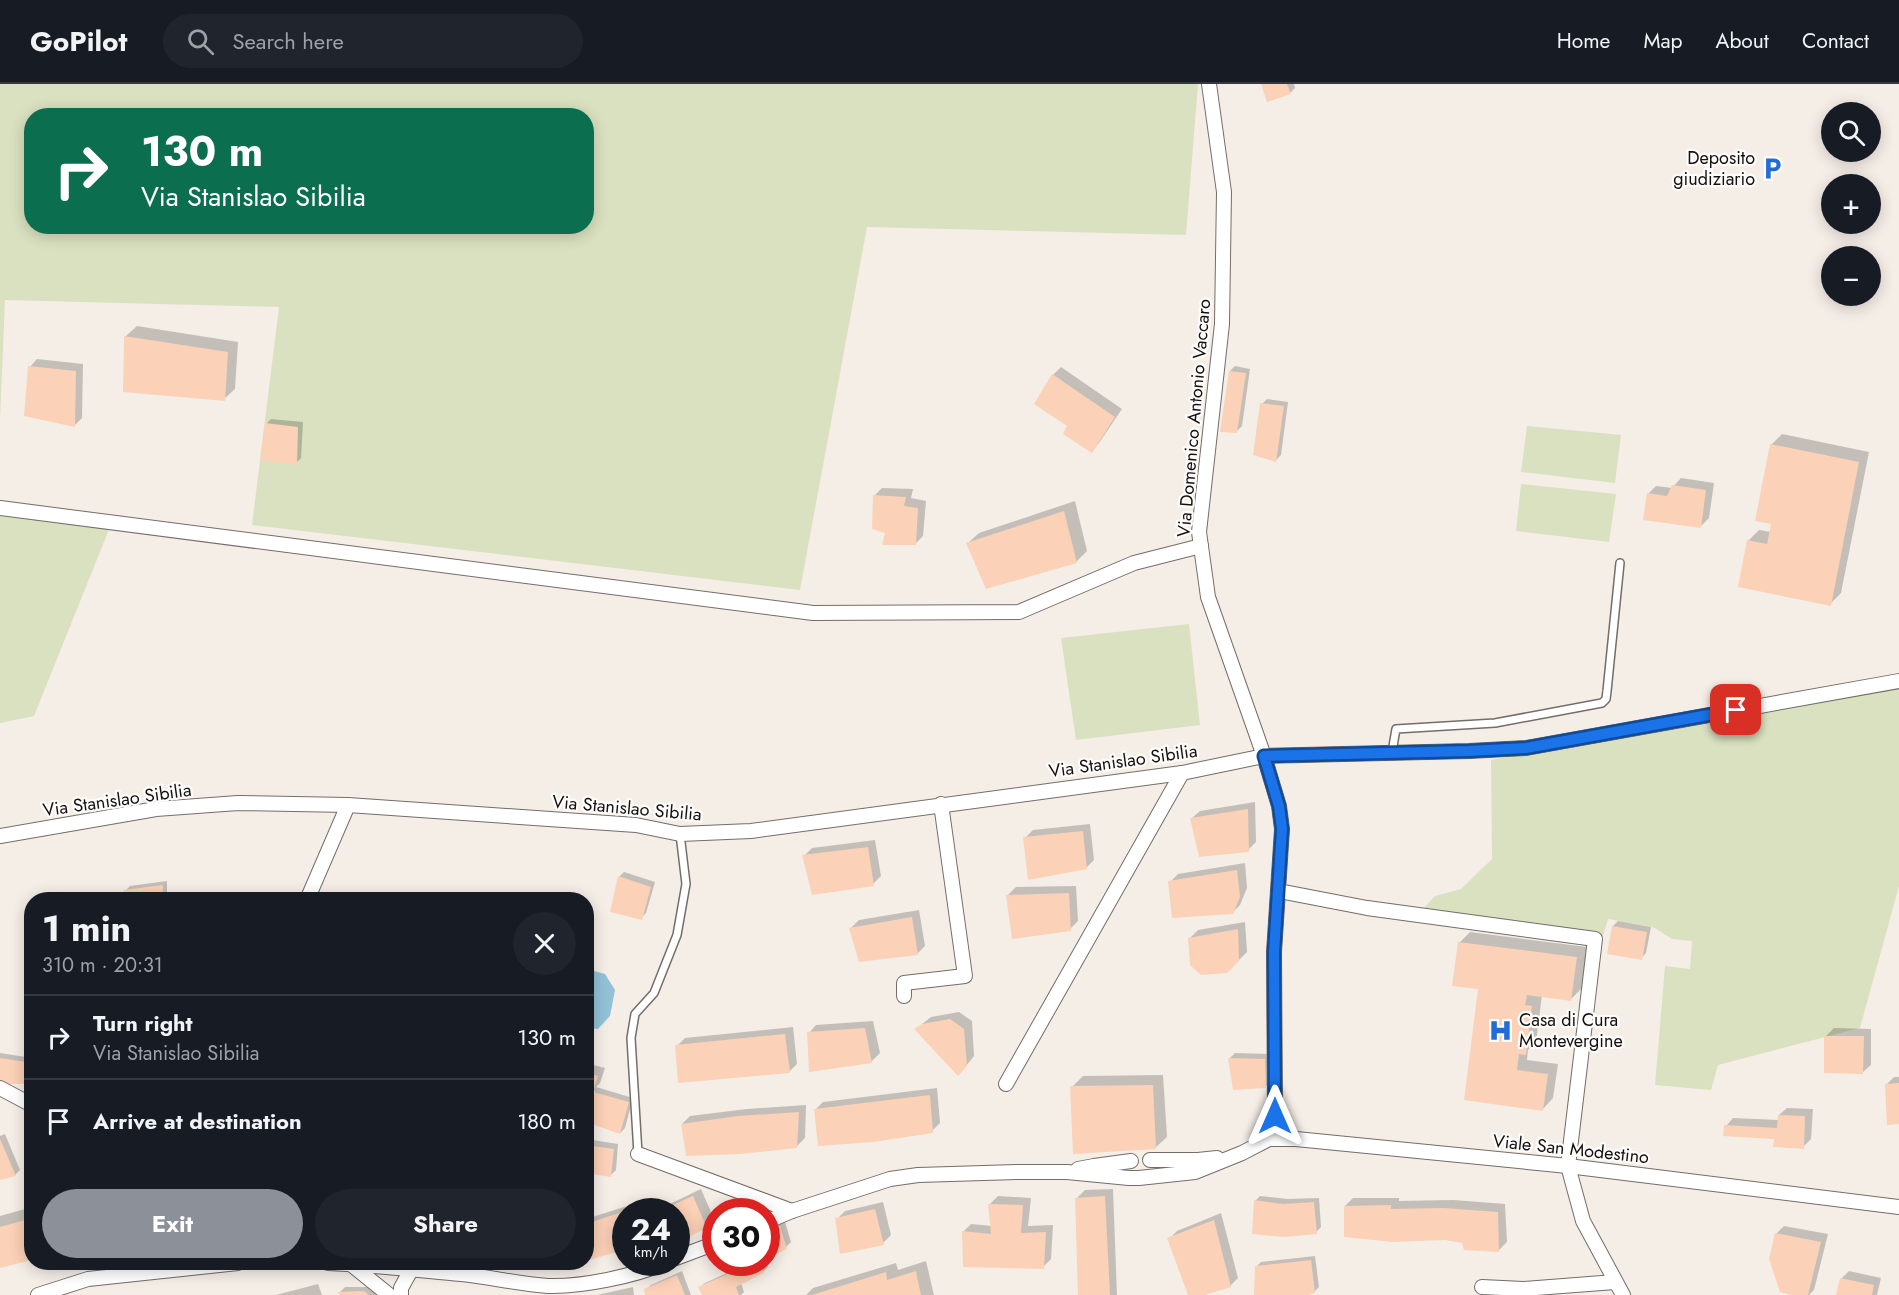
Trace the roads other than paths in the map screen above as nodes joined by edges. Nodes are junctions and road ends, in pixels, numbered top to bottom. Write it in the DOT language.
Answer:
graph roads {
  1 [pos="1209,84"];
  2 [pos="0,508"];
  3 [pos="1201,546"];
  4 [pos="1620,563"];
  5 [pos="1899,681"];
  6 [pos="1392,752"];
  7 [pos="1264,756"];
  8 [pos="1182,772"];
  9 [pos="941,804"];
  10 [pos="348,805"];
  11 [pos="680,834"];
  12 [pos="0,836"];
  13 [pos="1279,891"];
  14 [pos="310,892"];
  15 [pos="904,996"];
  16 [pos="1006,1084"];
  17 [pos="0,1088"];
  18 [pos="24,1101"];
  19 [pos="1269,1139"];
  20 [pos="1242,1153"];
  21 [pos="638,1154"];
  22 [pos="1150,1160"];
  23 [pos="1131,1161"];
  24 [pos="1568,1166"];
  25 [pos="1067,1172"];
  26 [pos="1899,1207"];
  27 [pos="792,1211"];
  28 [pos="780,1216"];
  29 [pos="172,1270"];
  30 [pos="352,1270"];
  31 [pos="411,1270"];
  32 [pos="467,1270"];
  33 [pos="622,1276"];
  34 [pos="1616,1282"];
  35 [pos="1482,1287"];
  36 [pos="545,1290"];
  37 [pos="38,1295"];
  38 [pos="389,1295"];
  39 [pos="401,1295"];
  40 [pos="1623,1295"];
  1 -- 3 [label="street, Via Domenico Antonio Vaccaro"];
  2 -- 3 [label="street"];
  3 -- 7 [label="street, Via Domenico Antonio Vaccaro"];
  4 -- 6 [label="lane"];
  5 -- 6 [label="street, Via Stanislao Sibilia"];
  6 -- 7 [label="street, Via Stanislao Sibilia"];
  7 -- 8 [label="street, Via Stanislao Sibilia"];
  7 -- 13 [label="street, Via Domenico Antonio Vaccaro"];
  8 -- 9 [label="street, Via Stanislao Sibilia"];
  8 -- 16 [label="street"];
  9 -- 11 [label="street, Via Stanislao Sibilia"];
  9 -- 15 [label="street"];
  10 -- 11 [label="street, Via Stanislao Sibilia"];
  10 -- 12 [label="street, Via Stanislao Sibilia"];
  10 -- 14 [label="street"];
  11 -- 21 [label="lane"];
  13 -- 19 [label="street, Via Domenico Antonio Vaccaro"];
  13 -- 24 [label="street"];
  17 -- 18 [label="street"];
  19 -- 20 [label="street, Viale San Modestino"];
  19 -- 24 [label="street, Viale San Modestino"];
  20 -- 22 [label="street"];
  20 -- 25 [label="street"];
  21 -- 27 [label="street"];
  23 -- 25 [label="street"];
  24 -- 26 [label="street, Viale San Modestino"];
  24 -- 34 [label="street"];
  25 -- 27 [label="street"];
  27 -- 28 [label="street"];
  29 -- 37 [label="street"];
  30 -- 38 [label="street"];
  31 -- 39 [label="street"];
  32 -- 36 [label="street"];
  33 -- 36 [label="street"];
  34 -- 35 [label="street"];
  34 -- 40 [label="street"];
}
